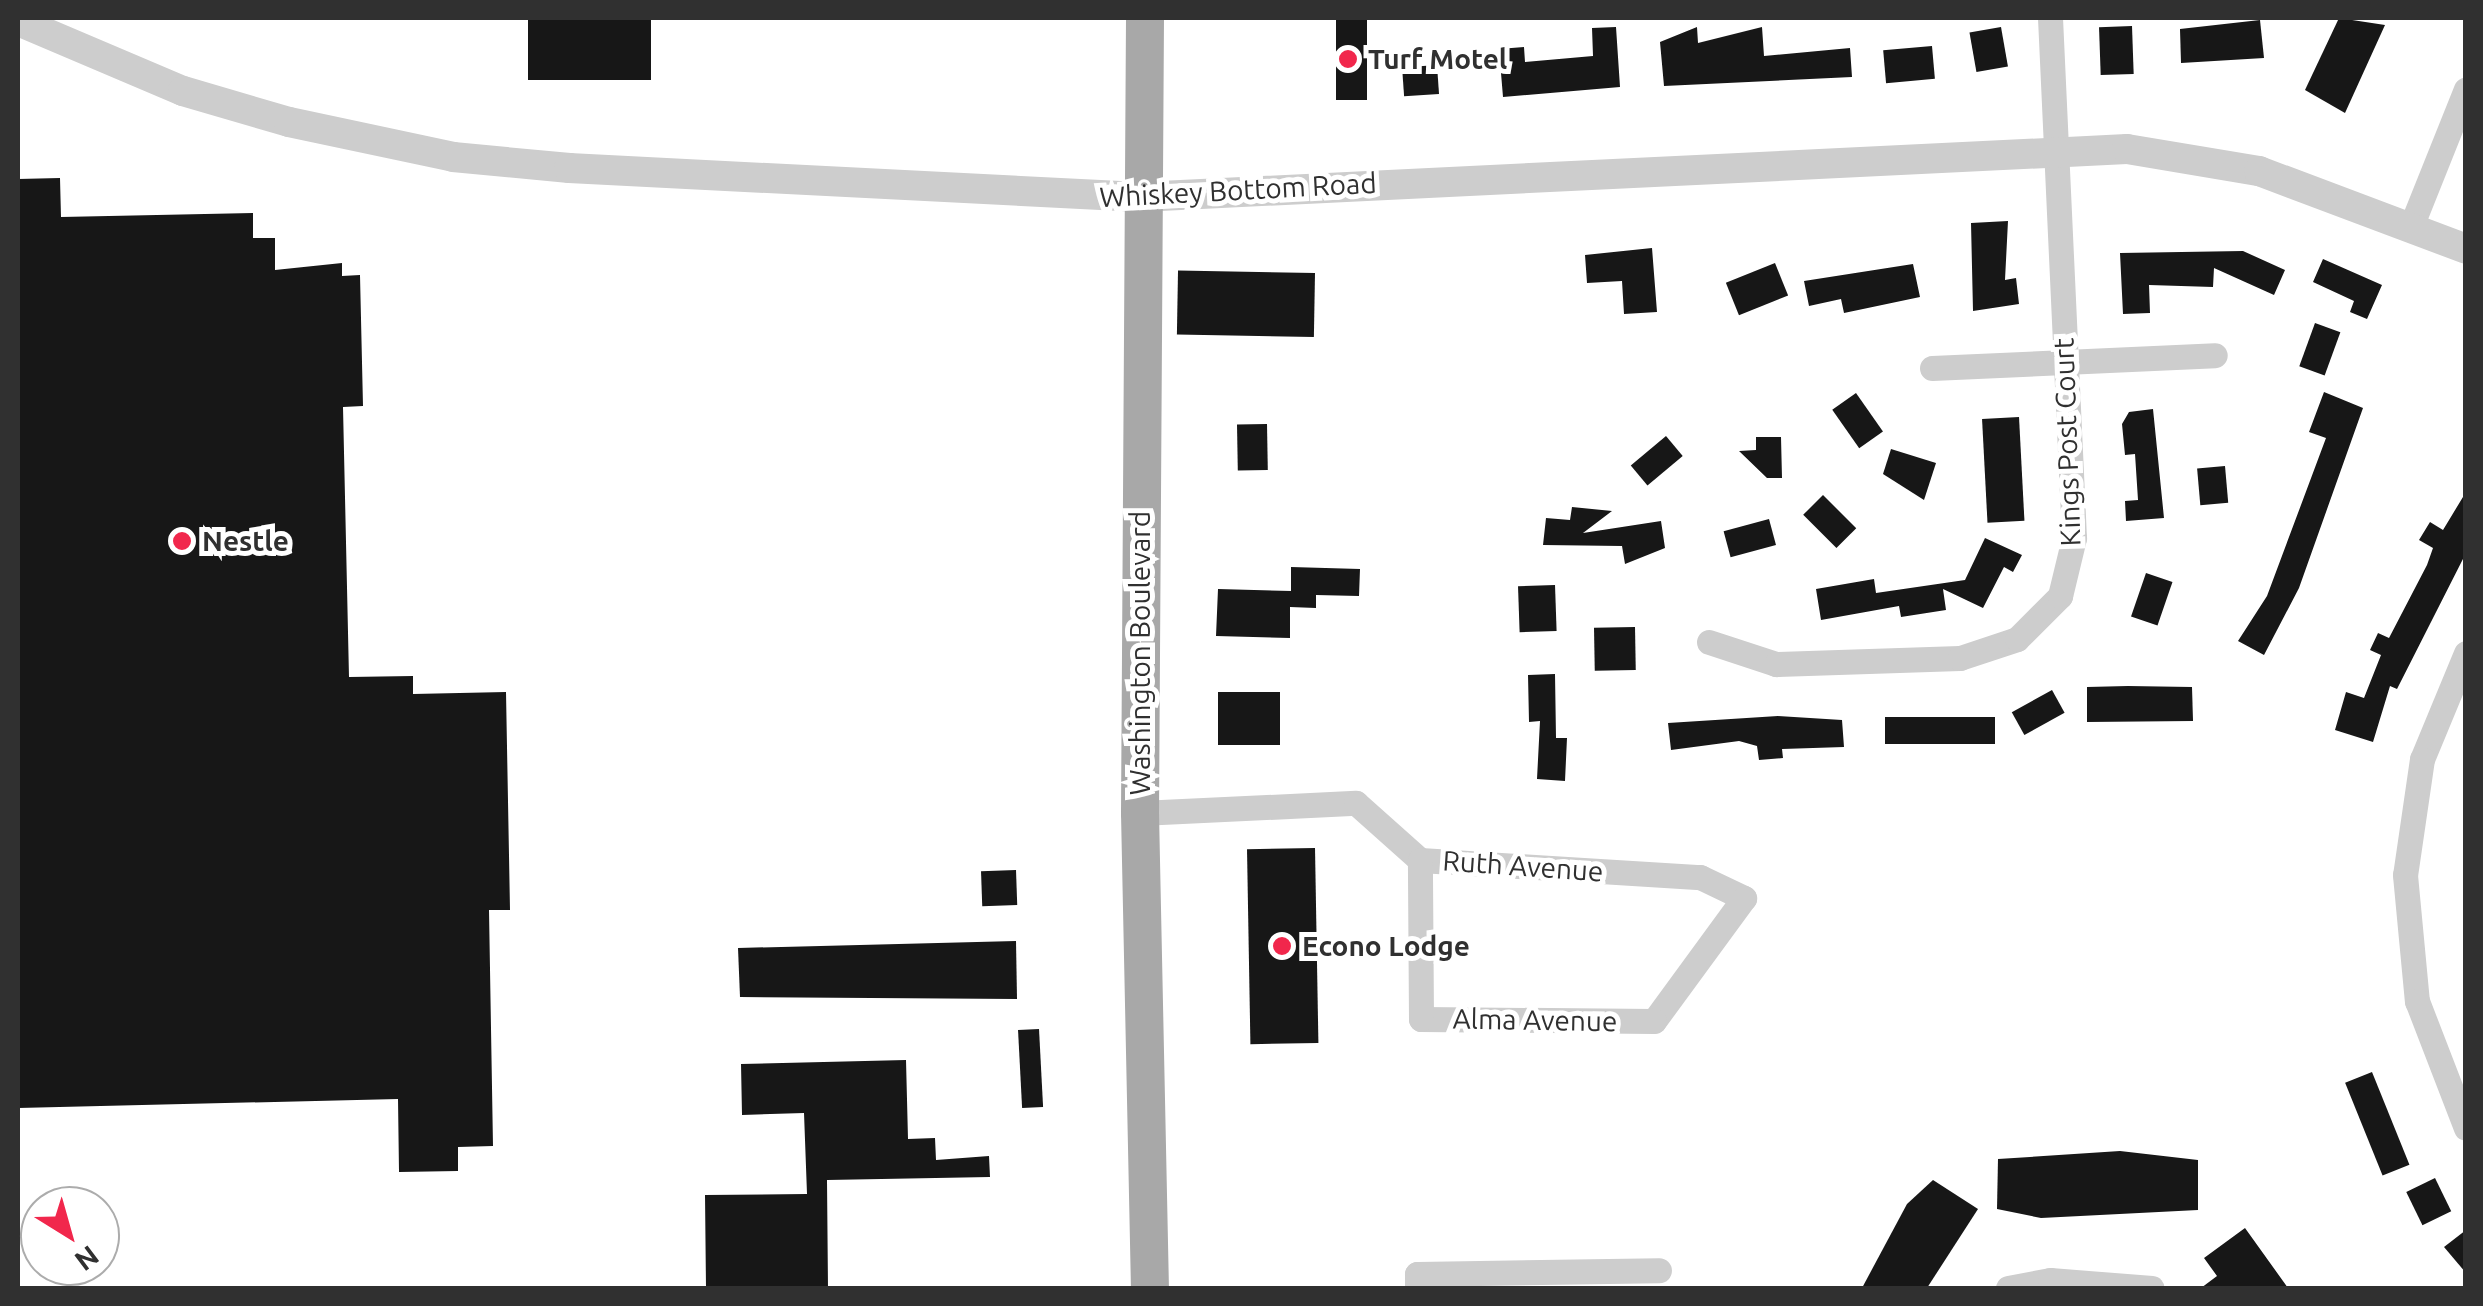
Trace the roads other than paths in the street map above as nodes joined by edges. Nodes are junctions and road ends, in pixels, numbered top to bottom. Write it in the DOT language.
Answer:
graph roads {
  1 [pos="1145,18"];
  2 [pos="2050,18"];
  3 [pos="18,21"];
  4 [pos="2466,89"];
  5 [pos="2054,148"];
  6 [pos="1140,197"];
  7 [pos="2412,224"];
  8 [pos="2466,249"];
  9 [pos="2215,354"];
  10 [pos="2064,362"];
  11 [pos="1932,368"];
  12 [pos="1709,642"];
  13 [pos="2466,653"];
  14 [pos="1140,813"];
  15 [pos="1420,860"];
  16 [pos="1744,898"];
  17 [pos="2466,1128"];
  18 [pos="1659,1270"];
  19 [pos="1150,1288"];
  20 [pos="1417,1288"];
  21 [pos="2008,1288"];
  22 [pos="2152,1288"];
  1 -- 6 [label="main road, Washington Boulevard"];
  2 -- 5 [label="street, Kings Post Court"];
  3 -- 6 [label="street, Whiskey Bottom Road"];
  4 -- 7 [label="street"];
  5 -- 6 [label="street, Whiskey Bottom Road"];
  5 -- 7 [label="street, Whiskey Bottom Road"];
  5 -- 10 [label="street, Kings Post Court"];
  6 -- 14 [label="main road, Washington Boulevard"];
  7 -- 8 [label="street, Whiskey Bottom Road"];
  9 -- 10 [label="street"];
  10 -- 11 [label="street"];
  10 -- 12 [label="street, Kings Post Court"];
  13 -- 17 [label="street"];
  14 -- 15 [label="street, Ruth Avenue"];
  14 -- 19 [label="main road, Washington Boulevard"];
  15 -- 16 [label="street, Ruth Avenue"];
  15 -- 16 [label="street, Alma Avenue"];
  18 -- 20 [label="street"];
  21 -- 22 [label="street"];
}
